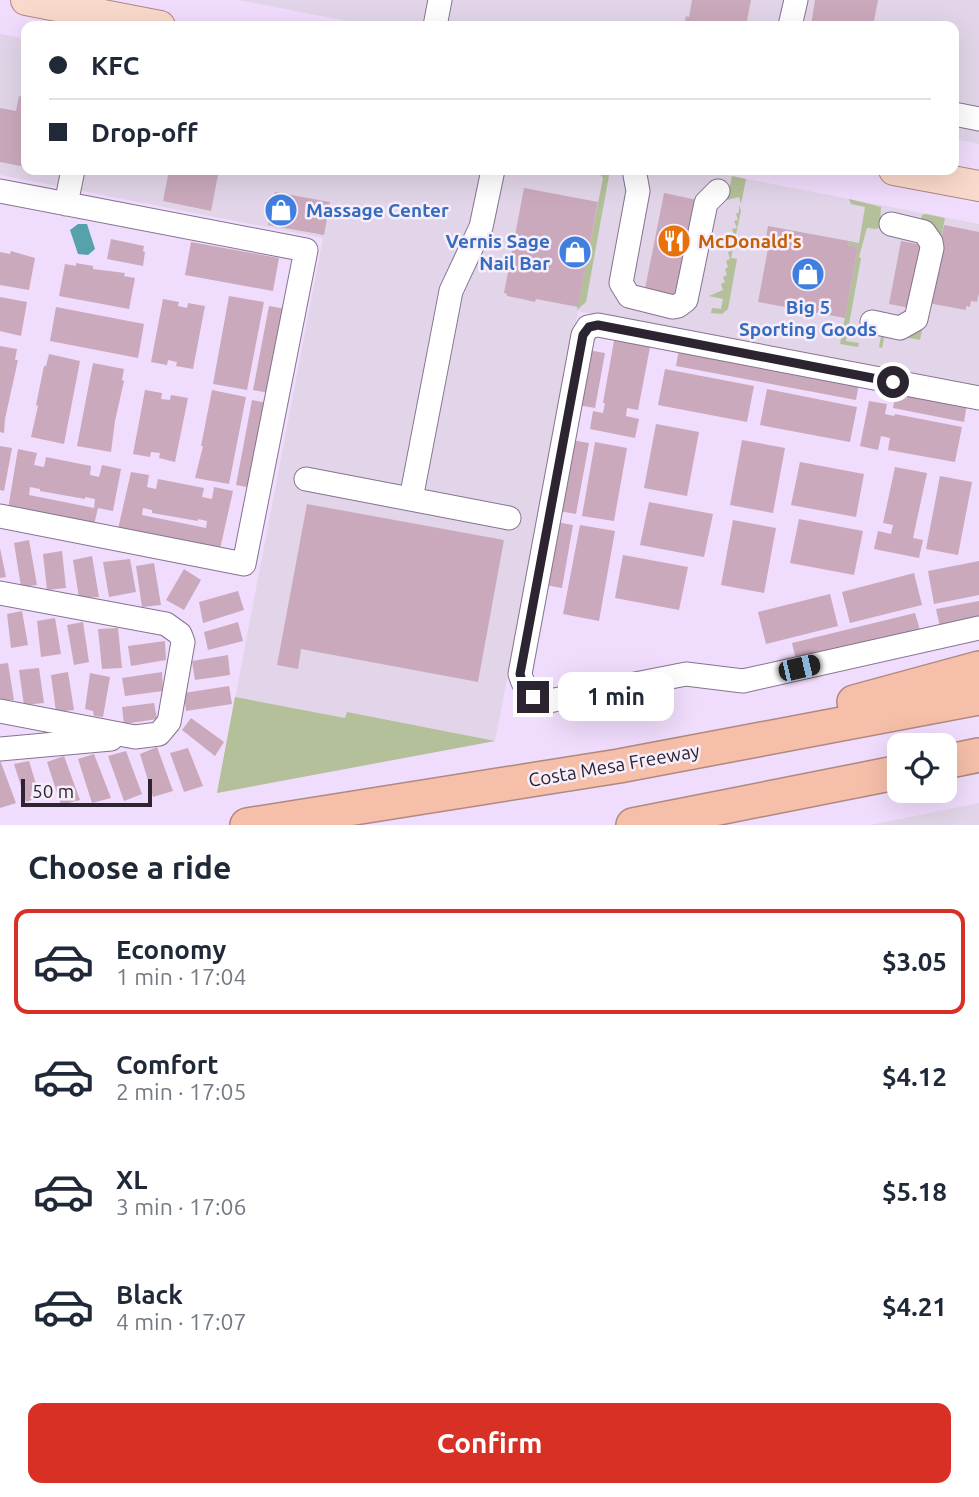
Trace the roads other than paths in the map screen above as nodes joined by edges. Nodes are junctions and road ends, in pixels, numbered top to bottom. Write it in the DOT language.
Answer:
graph roads {
  1 [pos="26,0"];
  2 [pos="440,0"];
  3 [pos="796,0"];
  4 [pos="94,20"];
  5 [pos="436,21"];
  6 [pos="791,21"];
  7 [pos="959,115"];
  8 [pos="979,119"];
  9 [pos="57,175"];
  10 [pos="71,175"];
  11 [pos="492,175"];
  12 [pos="635,175"];
  13 [pos="921,175"];
  14 [pos="979,186"];
  15 [pos="0,191"];
  16 [pos="718,191"];
  17 [pos="59,202"];
  18 [pos="891,224"];
  19 [pos="872,322"];
  20 [pos="979,398"];
  21 [pos="306,479"];
  22 [pos="411,499"];
  23 [pos="0,516"];
  24 [pos="509,518"];
  25 [pos="0,593"];
  26 [pos="979,628"];
  27 [pos="979,668"];
  28 [pos="979,698"];
  29 [pos="0,711"];
  30 [pos="135,737"];
  31 [pos="0,749"];
  32 [pos="979,755"];
  33 [pos="957,760"];
  34 [pos="619,766"];
  35 [pos="887,775"];
  36 [pos="247,825"];
  37 [pos="633,825"];
  1 -- 4 [label="main road"];
  2 -- 5 [label="lane"];
  3 -- 6 [label="lane"];
  7 -- 8 [label="lane"];
  9 -- 17 [label="lane"];
  10 -- 17 [label="lane"];
  11 -- 22 [label="lane"];
  12 -- 16 [label="lane"];
  13 -- 14 [label="main road"];
  15 -- 17 [label="lane"];
  17 -- 23 [label="lane"];
  18 -- 19 [label="lane"];
  20 -- 26 [label="lane"];
  21 -- 22 [label="lane"];
  22 -- 24 [label="lane"];
  25 -- 30 [label="lane"];
  27 -- 34 [label="highway"];
  28 -- 34 [label="highway, Costa Mesa Freeway"];
  29 -- 30 [label="lane"];
  30 -- 31 [label="lane"];
  32 -- 33 [label="highway"];
  34 -- 36 [label="highway, Costa Mesa Freeway"];
  35 -- 37 [label="highway"];
}
